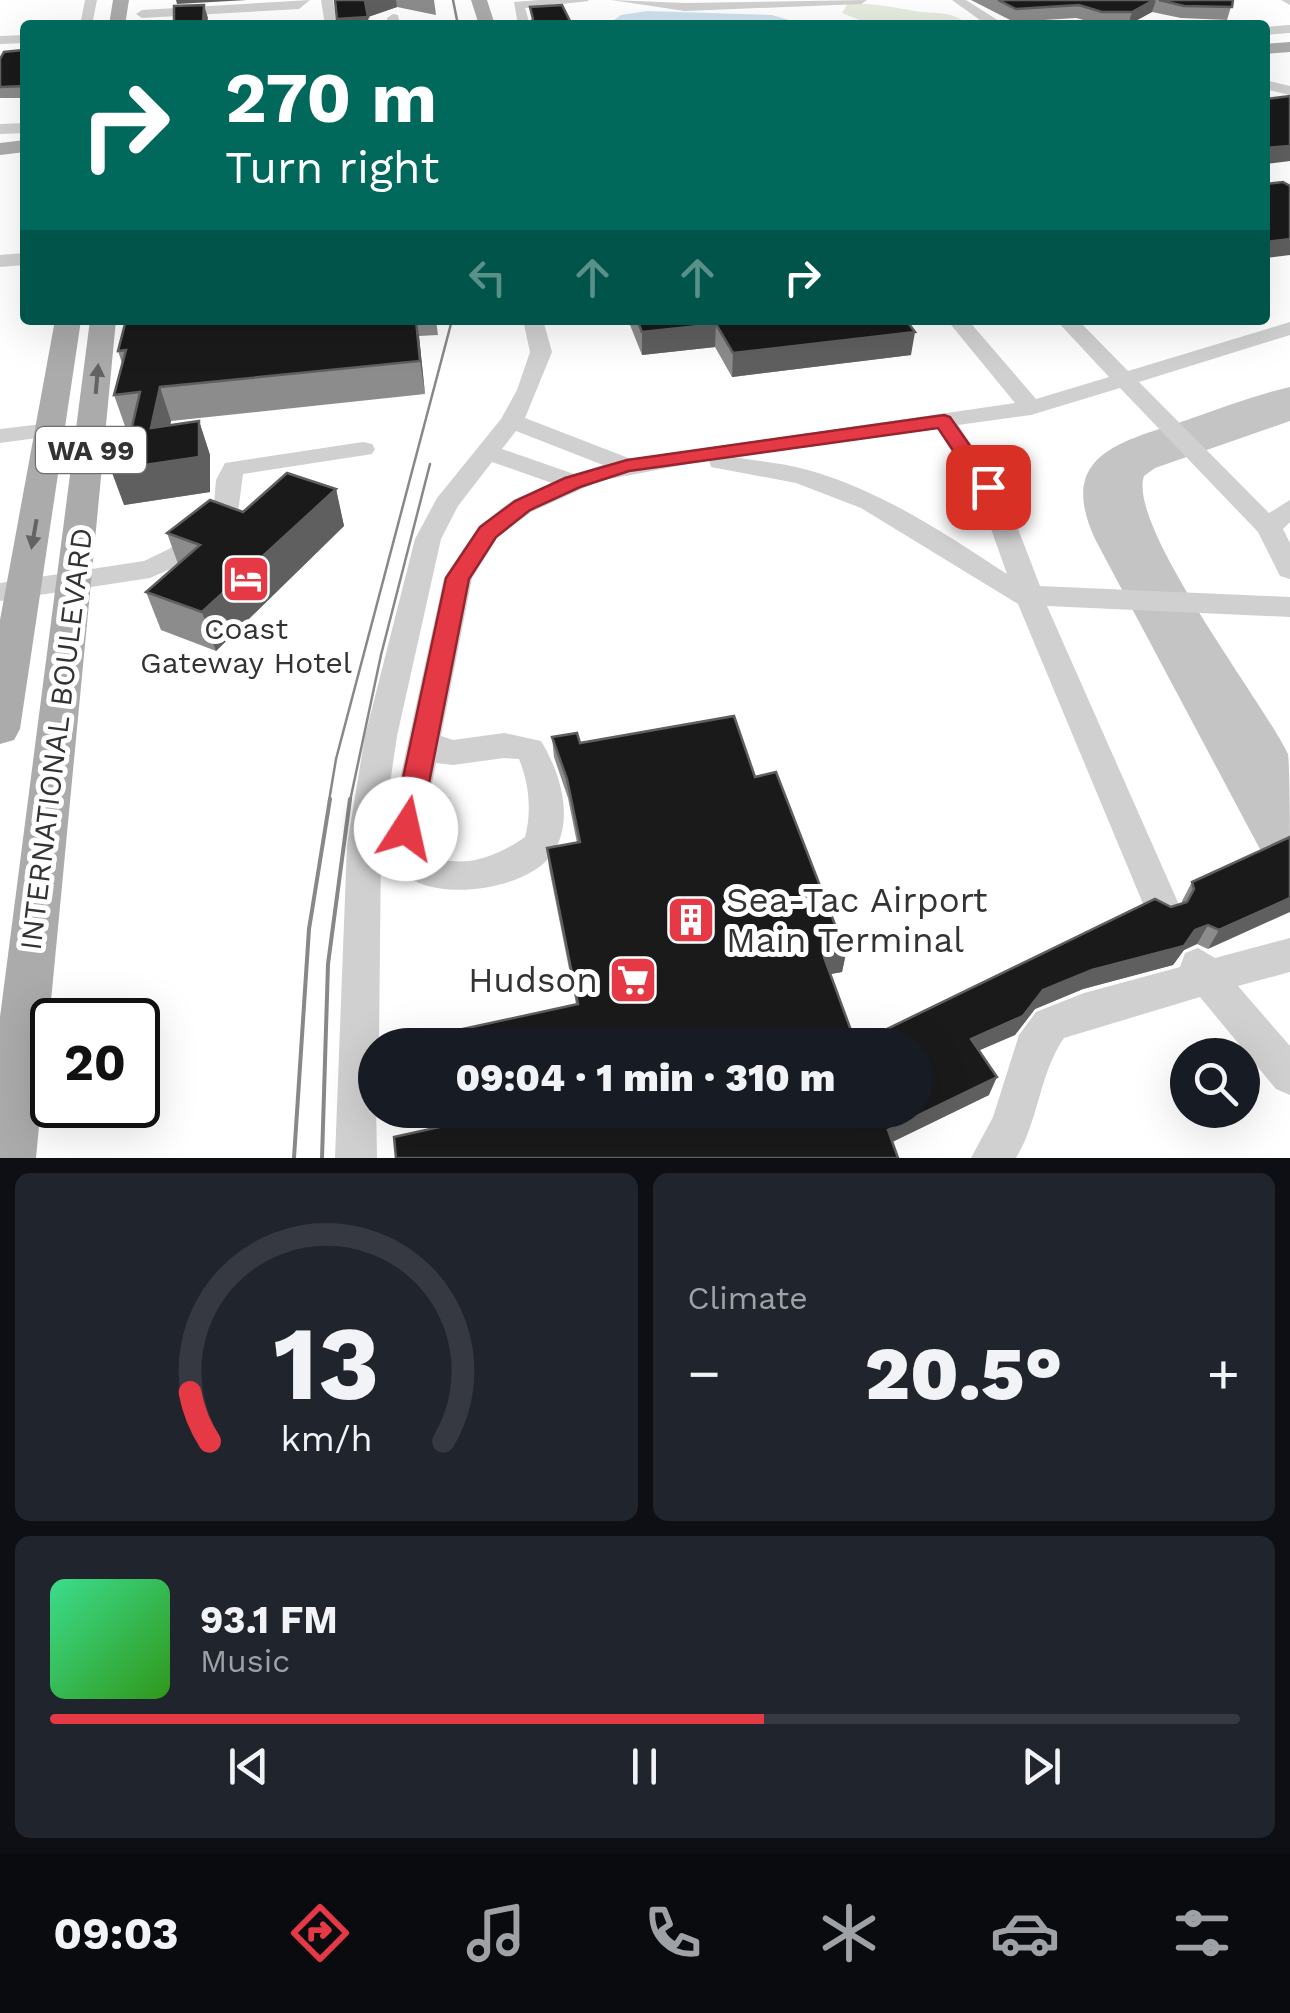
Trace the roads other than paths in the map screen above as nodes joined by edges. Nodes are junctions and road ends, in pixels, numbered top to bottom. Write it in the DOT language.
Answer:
graph roads {
  1 [pos="304,0"];
  2 [pos="618,0"];
  3 [pos="660,0"];
  4 [pos="862,0"];
  5 [pos="958,0"];
  6 [pos="279,3"];
  7 [pos="585,5"];
  8 [pos="148,19"];
  9 [pos="220,20"];
  10 [pos="275,20"];
  11 [pos="300,20"];
  12 [pos="522,20"];
  13 [pos="990,20"];
  14 [pos="67,325"];
  15 [pos="102,325"];
  16 [pos="535,325"];
  17 [pos="961,325"];
  18 [pos="1071,325"];
  19 [pos="1290,328"];
  20 [pos="1124,380"];
  21 [pos="1031,408"];
  22 [pos="944,421"];
  23 [pos="508,426"];
  24 [pos="52,430"];
  25 [pos="0,436"];
  26 [pos="363,448"];
  27 [pos="488,452"];
  28 [pos="623,467"];
  29 [pos="573,482"];
  30 [pos="1290,508"];
  31 [pos="1269,528"];
  32 [pos="1290,570"];
  33 [pos="74,580"];
  34 [pos="12,590"];
  35 [pos="1030,597"];
  36 [pos="1290,608"];
  37 [pos="1,716"];
  38 [pos="424,732"];
  39 [pos="1162,907"];
  40 [pos="1290,955"];
  41 [pos="1201,969"];
  42 [pos="1290,1074"];
  43 [pos="10,1158"];
  44 [pos="356,1158"];
  45 [pos="992,1158"];
  1 -- 6 [label="street"];
  2 -- 3 [label="street"];
  2 -- 4 [label="street"];
  5 -- 13 [label="street"];
  6 -- 8 [label="street"];
  7 -- 12 [label="street"];
  8 -- 9 [label="street"];
  10 -- 11 [label="street"];
  14 -- 24 [label="main road, INTERNATIONAL BOULEVARD / WA 99"];
  33 -- 15 [label="main road, INTERNATIONAL BOULEVARD / WA 99, one-way"];
  16 -- 23 [label="street"];
  17 -- 21 [label="street"];
  18 -- 20 [label="street"];
  19 -- 20 [label="street"];
  20 -- 21 [label="street"];
  20 -- 31 [label="street"];
  21 -- 22 [label="street"];
  22 -- 28 [label="street"];
  22 -- 35 [label="street"];
  23 -- 27 [label="street"];
  23 -- 28 [label="street"];
  24 -- 25 [label="street"];
  24 -- 34 [label="main road, INTERNATIONAL BOULEVARD / WA 99, one-way"];
  26 -- 33 [label="street"];
  27 -- 29 [label="street"];
  27 -- 44 [label="street"];
  28 -- 29 [label="street"];
  28 -- 35 [label="street"];
  29 -- 38 [label="street"];
  30 -- 31 [label="street"];
  31 -- 32 [label="street"];
  33 -- 34 [label="street"];
  33 -- 43 [label="main road, INTERNATIONAL BOULEVARD / WA 99"];
  34 -- 37 [label="main road, INTERNATIONAL BOULEVARD / WA 99"];
  35 -- 36 [label="street"];
  35 -- 39 [label="street"];
  38 -- 38 [label="street"];
  40 -- 41 [label="street"];
  41 -- 42 [label="street"];
  41 -- 45 [label="street"];
}
